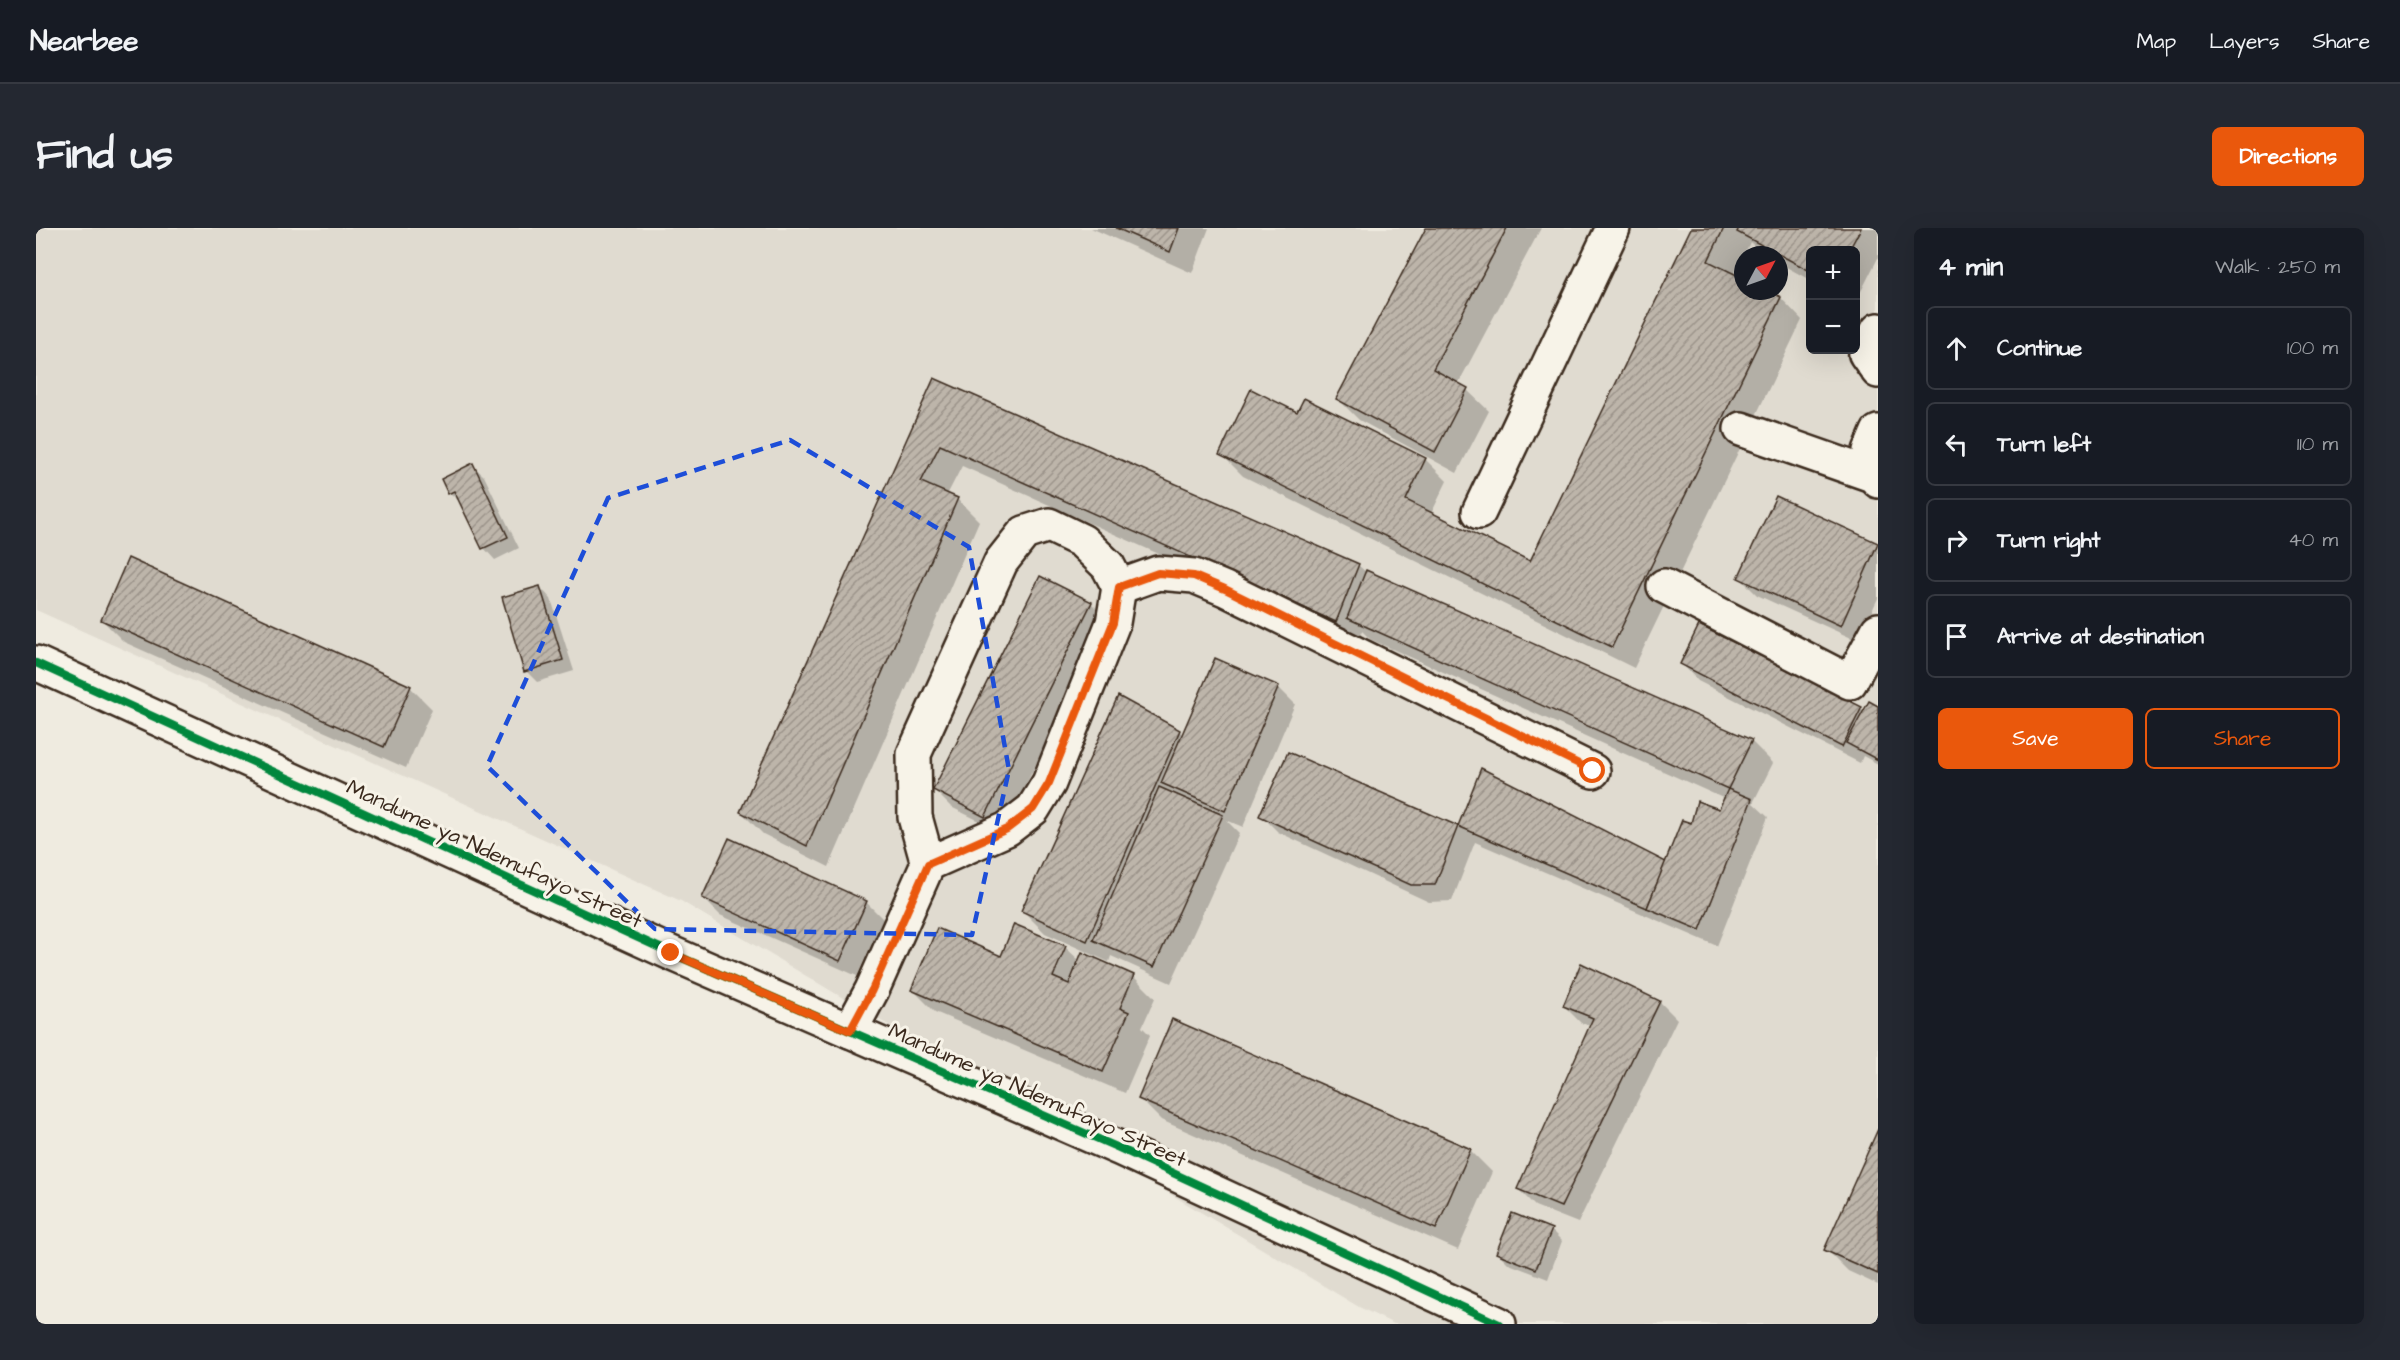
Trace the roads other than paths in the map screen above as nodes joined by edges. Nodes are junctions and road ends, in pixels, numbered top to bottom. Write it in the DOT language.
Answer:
graph roads {
  1 [pos="1613,228"];
  2 [pos="1878,330"];
  3 [pos="1878,372"];
  4 [pos="1741,429"];
  5 [pos="1878,432"];
  6 [pos="1876,478"];
  7 [pos="1479,512"];
  8 [pos="1664,586"];
  9 [pos="1119,587"];
  10 [pos="1878,630"];
  11 [pos="36,663"];
  12 [pos="1593,771"];
  13 [pos="928,864"];
  14 [pos="850,1031"];
  15 [pos="1499,1324"];
  1 -- 7 [label="street"];
  2 -- 3 [label="street"];
  4 -- 6 [label="street"];
  5 -- 6 [label="street"];
  8 -- 10 [label="street"];
  9 -- 12 [label="street"];
  9 -- 13 [label="street"];
  9 -- 13 [label="street"];
  11 -- 14 [label="street, Mandume ya Ndemufayo Street"];
  13 -- 14 [label="street"];
  14 -- 15 [label="street, Mandume ya Ndemufayo Street"];
}
